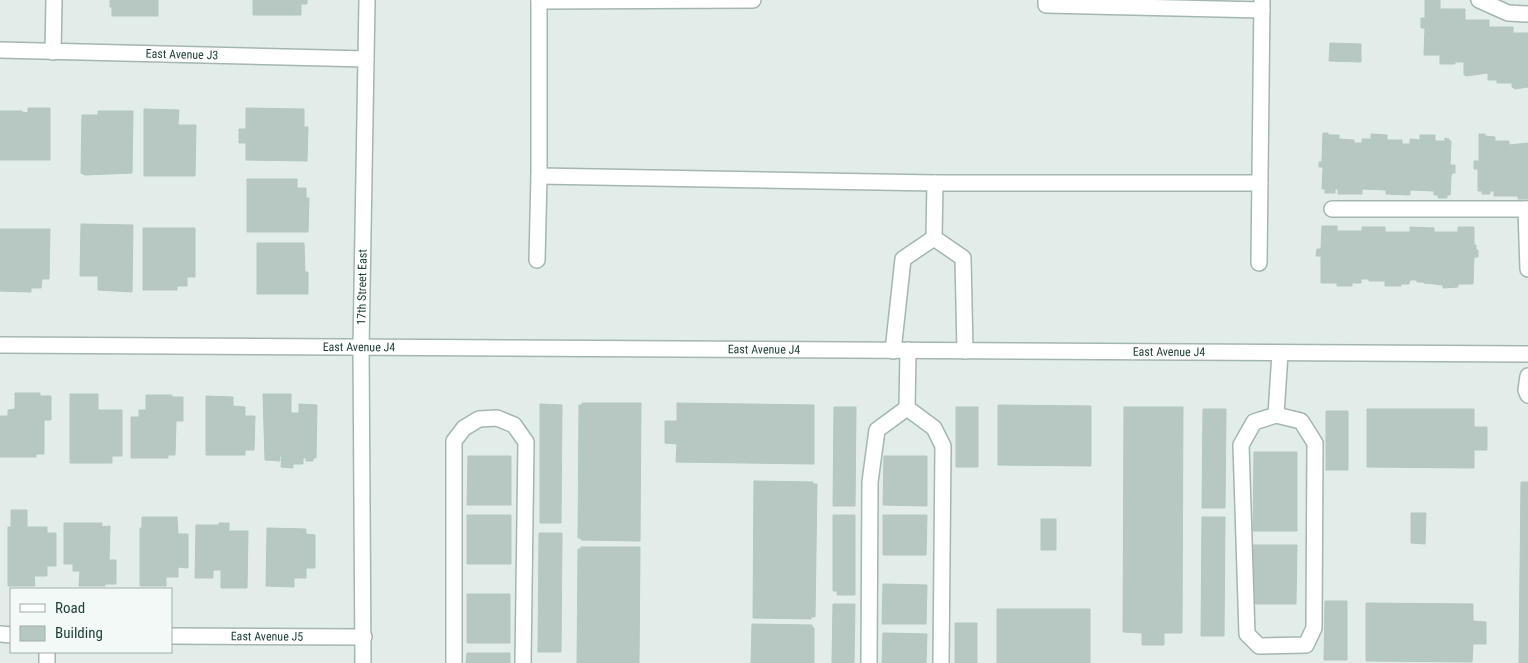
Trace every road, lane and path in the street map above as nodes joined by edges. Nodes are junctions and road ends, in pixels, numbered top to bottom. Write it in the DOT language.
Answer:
graph roads {
  1 [pos="54,0"];
  2 [pos="366,0"];
  3 [pos="540,0"];
  4 [pos="753,0"];
  5 [pos="1046,0"];
  6 [pos="1479,0"];
  7 [pos="1262,5"];
  8 [pos="1528,14"];
  9 [pos="0,50"];
  10 [pos="53,52"];
  11 [pos="366,59"];
  12 [pos="539,176"];
  13 [pos="934,183"];
  14 [pos="1260,183"];
  15 [pos="1332,209"];
  16 [pos="1527,209"];
  17 [pos="934,238"];
  18 [pos="537,260"];
  19 [pos="1259,263"];
  20 [pos="1528,269"];
  21 [pos="0,345"];
  22 [pos="361,347"];
  23 [pos="901,350"];
  24 [pos="965,351"];
  25 [pos="1280,353"];
  26 [pos="1528,354"];
  27 [pos="1528,376"];
  28 [pos="1528,395"];
  29 [pos="907,408"];
  30 [pos="1276,415"];
  31 [pos="172,636"];
  32 [pos="364,637"];
  33 [pos="363,663"];
  34 [pos="454,663"];
  35 [pos="522,663"];
  36 [pos="869,663"];
  37 [pos="941,663"];
  1 -- 10 [label="street"];
  2 -- 11 [label="street, 17th Street East"];
  3 -- 4 [label="street"];
  3 -- 12 [label="street"];
  5 -- 7 [label="street"];
  6 -- 8 [label="street"];
  7 -- 14 [label="street"];
  9 -- 10 [label="street, East Avenue J3"];
  10 -- 11 [label="street, East Avenue J3"];
  11 -- 22 [label="street, 17th Street East"];
  12 -- 13 [label="street"];
  12 -- 18 [label="street"];
  13 -- 14 [label="street"];
  13 -- 17 [label="street"];
  14 -- 19 [label="street"];
  15 -- 16 [label="street"];
  16 -- 20 [label="street"];
  17 -- 23 [label="street"];
  17 -- 24 [label="street"];
  21 -- 22 [label="street, East Avenue J4"];
  22 -- 23 [label="street, East Avenue J4"];
  22 -- 32 [label="street, 17th Street East"];
  23 -- 24 [label="street, East Avenue J4"];
  23 -- 29 [label="street"];
  24 -- 25 [label="street, East Avenue J4"];
  25 -- 26 [label="street, East Avenue J4"];
  25 -- 30 [label="street"];
  27 -- 28 [label="street"];
  29 -- 36 [label="street"];
  29 -- 37 [label="street"];
  30 -- 30 [label="street"];
  31 -- 32 [label="street, East Avenue J5"];
  32 -- 33 [label="street, 17th Street East"];
  34 -- 35 [label="street"];
}
